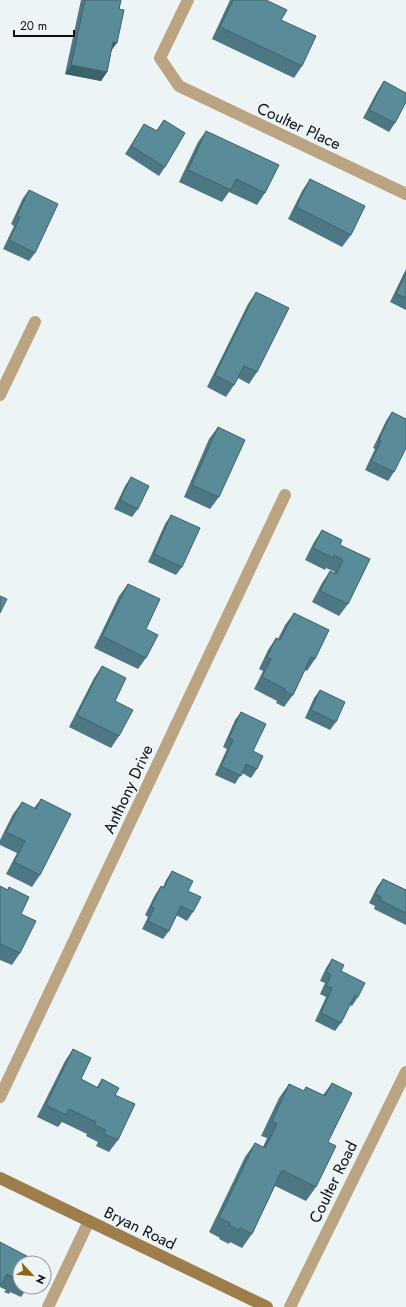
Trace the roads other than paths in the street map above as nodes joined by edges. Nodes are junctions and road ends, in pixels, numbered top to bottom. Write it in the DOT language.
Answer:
graph roads {
  1 [pos="188,0"];
  2 [pos="406,194"];
  3 [pos="35,322"];
  4 [pos="0,395"];
  5 [pos="285,495"];
  6 [pos="406,1072"];
  7 [pos="0,1097"];
  8 [pos="0,1178"];
  9 [pos="89,1221"];
  10 [pos="48,1307"];
  11 [pos="267,1307"];
  12 [pos="290,1307"];
  1 -- 2 [label="street, Coulter Place"];
  3 -- 4 [label="street"];
  5 -- 7 [label="street, Anthony Drive"];
  6 -- 12 [label="street, Coulter Road"];
  8 -- 9 [label="street, Bryan Road"];
  9 -- 10 [label="street"];
  9 -- 11 [label="street, Bryan Road"];
}
